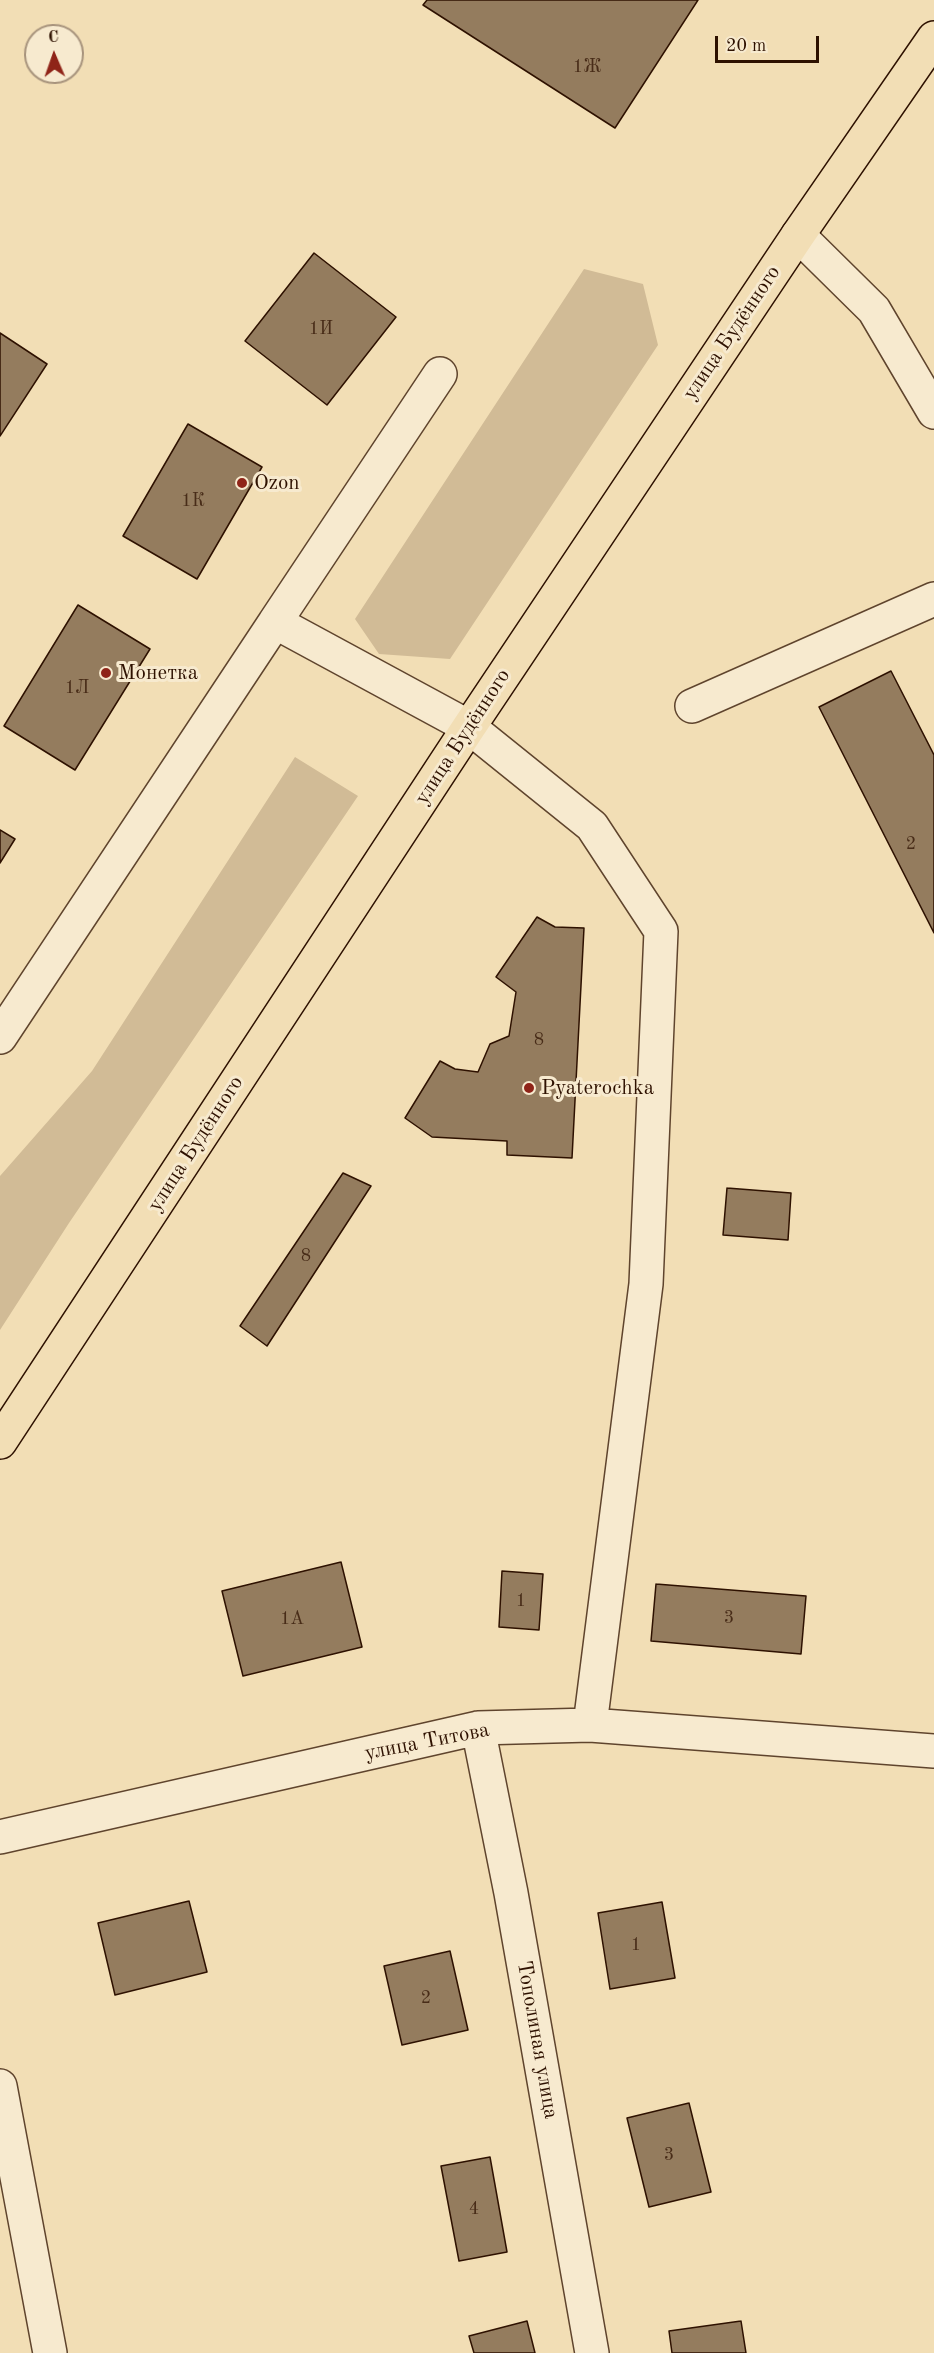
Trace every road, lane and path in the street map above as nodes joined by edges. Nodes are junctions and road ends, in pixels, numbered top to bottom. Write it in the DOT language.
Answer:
graph roads {
  1 [pos="934,38"];
  2 [pos="798,235"];
  3 [pos="440,374"];
  4 [pos="934,412"];
  5 [pos="934,600"];
  6 [pos="275,622"];
  7 [pos="692,706"];
  8 [pos="469,727"];
  9 [pos="0,1037"];
  10 [pos="0,1442"];
  11 [pos="590,1725"];
  12 [pos="478,1728"];
  13 [pos="934,1751"];
  14 [pos="0,1837"];
  15 [pos="0,2086"];
  16 [pos="50,2353"];
  17 [pos="592,2353"];
  1 -- 2 [label="main road, улица Будённого"];
  2 -- 4 [label="street"];
  2 -- 8 [label="main road, улица Будённого"];
  3 -- 6 [label="street"];
  5 -- 7 [label="street"];
  6 -- 8 [label="street"];
  6 -- 9 [label="street"];
  8 -- 10 [label="main road, улица Будённого"];
  8 -- 11 [label="street"];
  11 -- 12 [label="street, улица Титова"];
  11 -- 13 [label="street, улица Титова"];
  12 -- 14 [label="street, улица Титова"];
  12 -- 17 [label="street, Тополиная улица"];
  15 -- 16 [label="street"];
}
